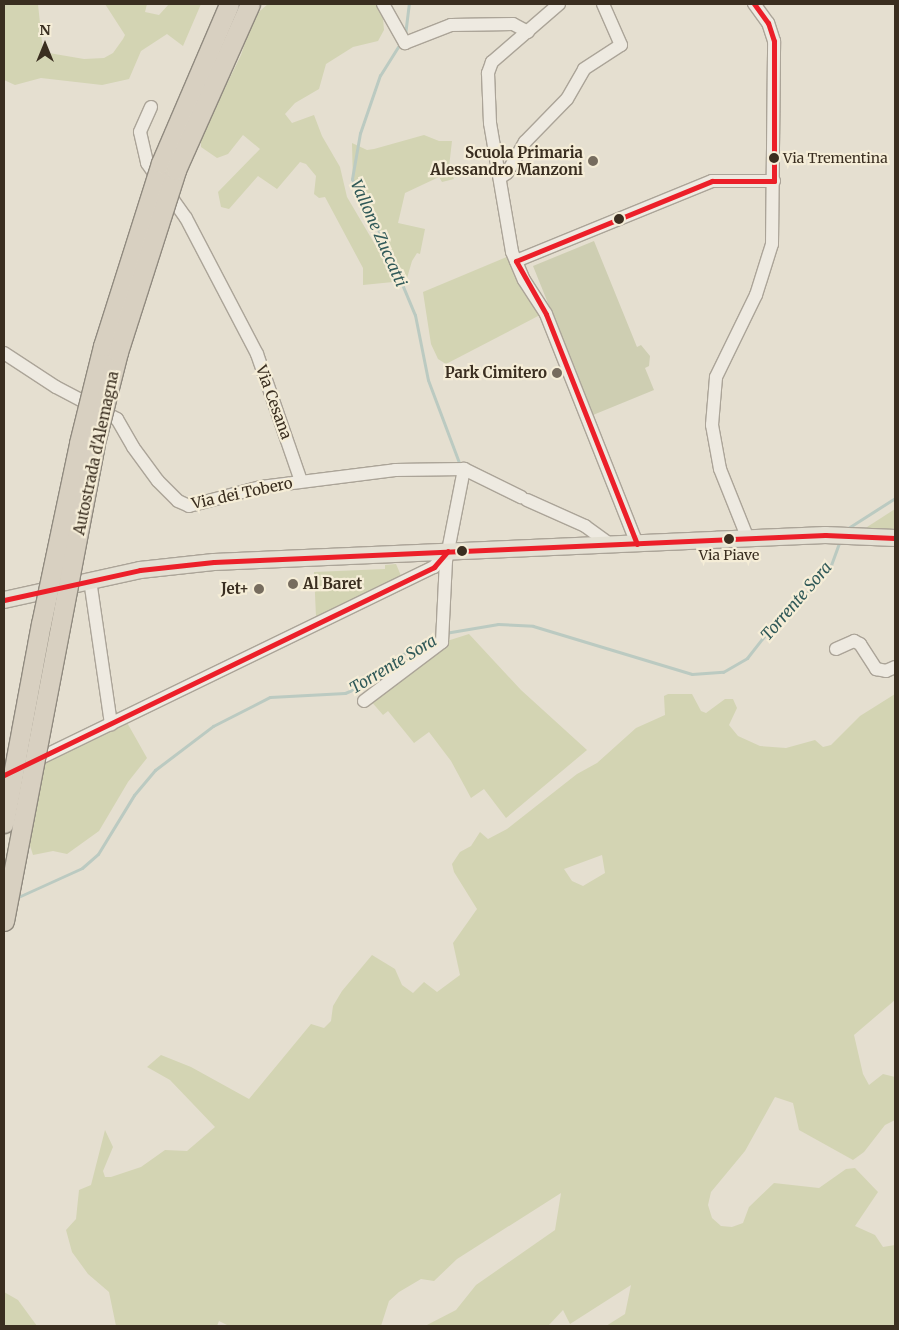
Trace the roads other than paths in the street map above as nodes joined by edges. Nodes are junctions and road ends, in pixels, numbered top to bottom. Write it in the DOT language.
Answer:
graph roads {
  1 [pos="229,4"];
  2 [pos="250,4"];
  3 [pos="383,4"];
  4 [pos="559,4"];
  5 [pos="603,4"];
  6 [pos="754,4"];
  7 [pos="528,32"];
  8 [pos="151,107"];
  9 [pos="501,177"];
  10 [pos="774,181"];
  11 [pos="516,261"];
  12 [pos="4,353"];
  13 [pos="464,469"];
  14 [pos="301,481"];
  15 [pos="895,538"];
  16 [pos="748,539"];
  17 [pos="637,544"];
  18 [pos="611,545"];
  19 [pos="448,551"];
  20 [pos="90,580"];
  21 [pos="4,600"];
  22 [pos="836,649"];
  23 [pos="895,667"];
  24 [pos="364,701"];
  25 [pos="111,724"];
  26 [pos="4,775"];
  27 [pos="4,824"];
  28 [pos="4,921"];
  1 -- 27 [label="highway, Autostrada d'Alemagna, bridge"];
  2 -- 28 [label="highway, Autostrada d'Alemagna, bridge"];
  3 -- 7 [label="street"];
  4 -- 7 [label="street"];
  5 -- 9 [label="street"];
  6 -- 10 [label="street"];
  7 -- 9 [label="street"];
  8 -- 14 [label="street, Via Cesana"];
  9 -- 11 [label="street"];
  10 -- 11 [label="street"];
  10 -- 16 [label="street"];
  11 -- 17 [label="street"];
  12 -- 14 [label="street, Via dei Tobero"];
  13 -- 14 [label="street"];
  13 -- 18 [label="street"];
  13 -- 19 [label="street"];
  15 -- 16 [label="main road"];
  16 -- 17 [label="main road"];
  17 -- 18 [label="main road"];
  18 -- 19 [label="main road"];
  19 -- 20 [label="main road"];
  19 -- 24 [label="street"];
  19 -- 25 [label="street"];
  20 -- 21 [label="main road"];
  20 -- 25 [label="street"];
  22 -- 23 [label="street"];
  25 -- 26 [label="street"];
}
